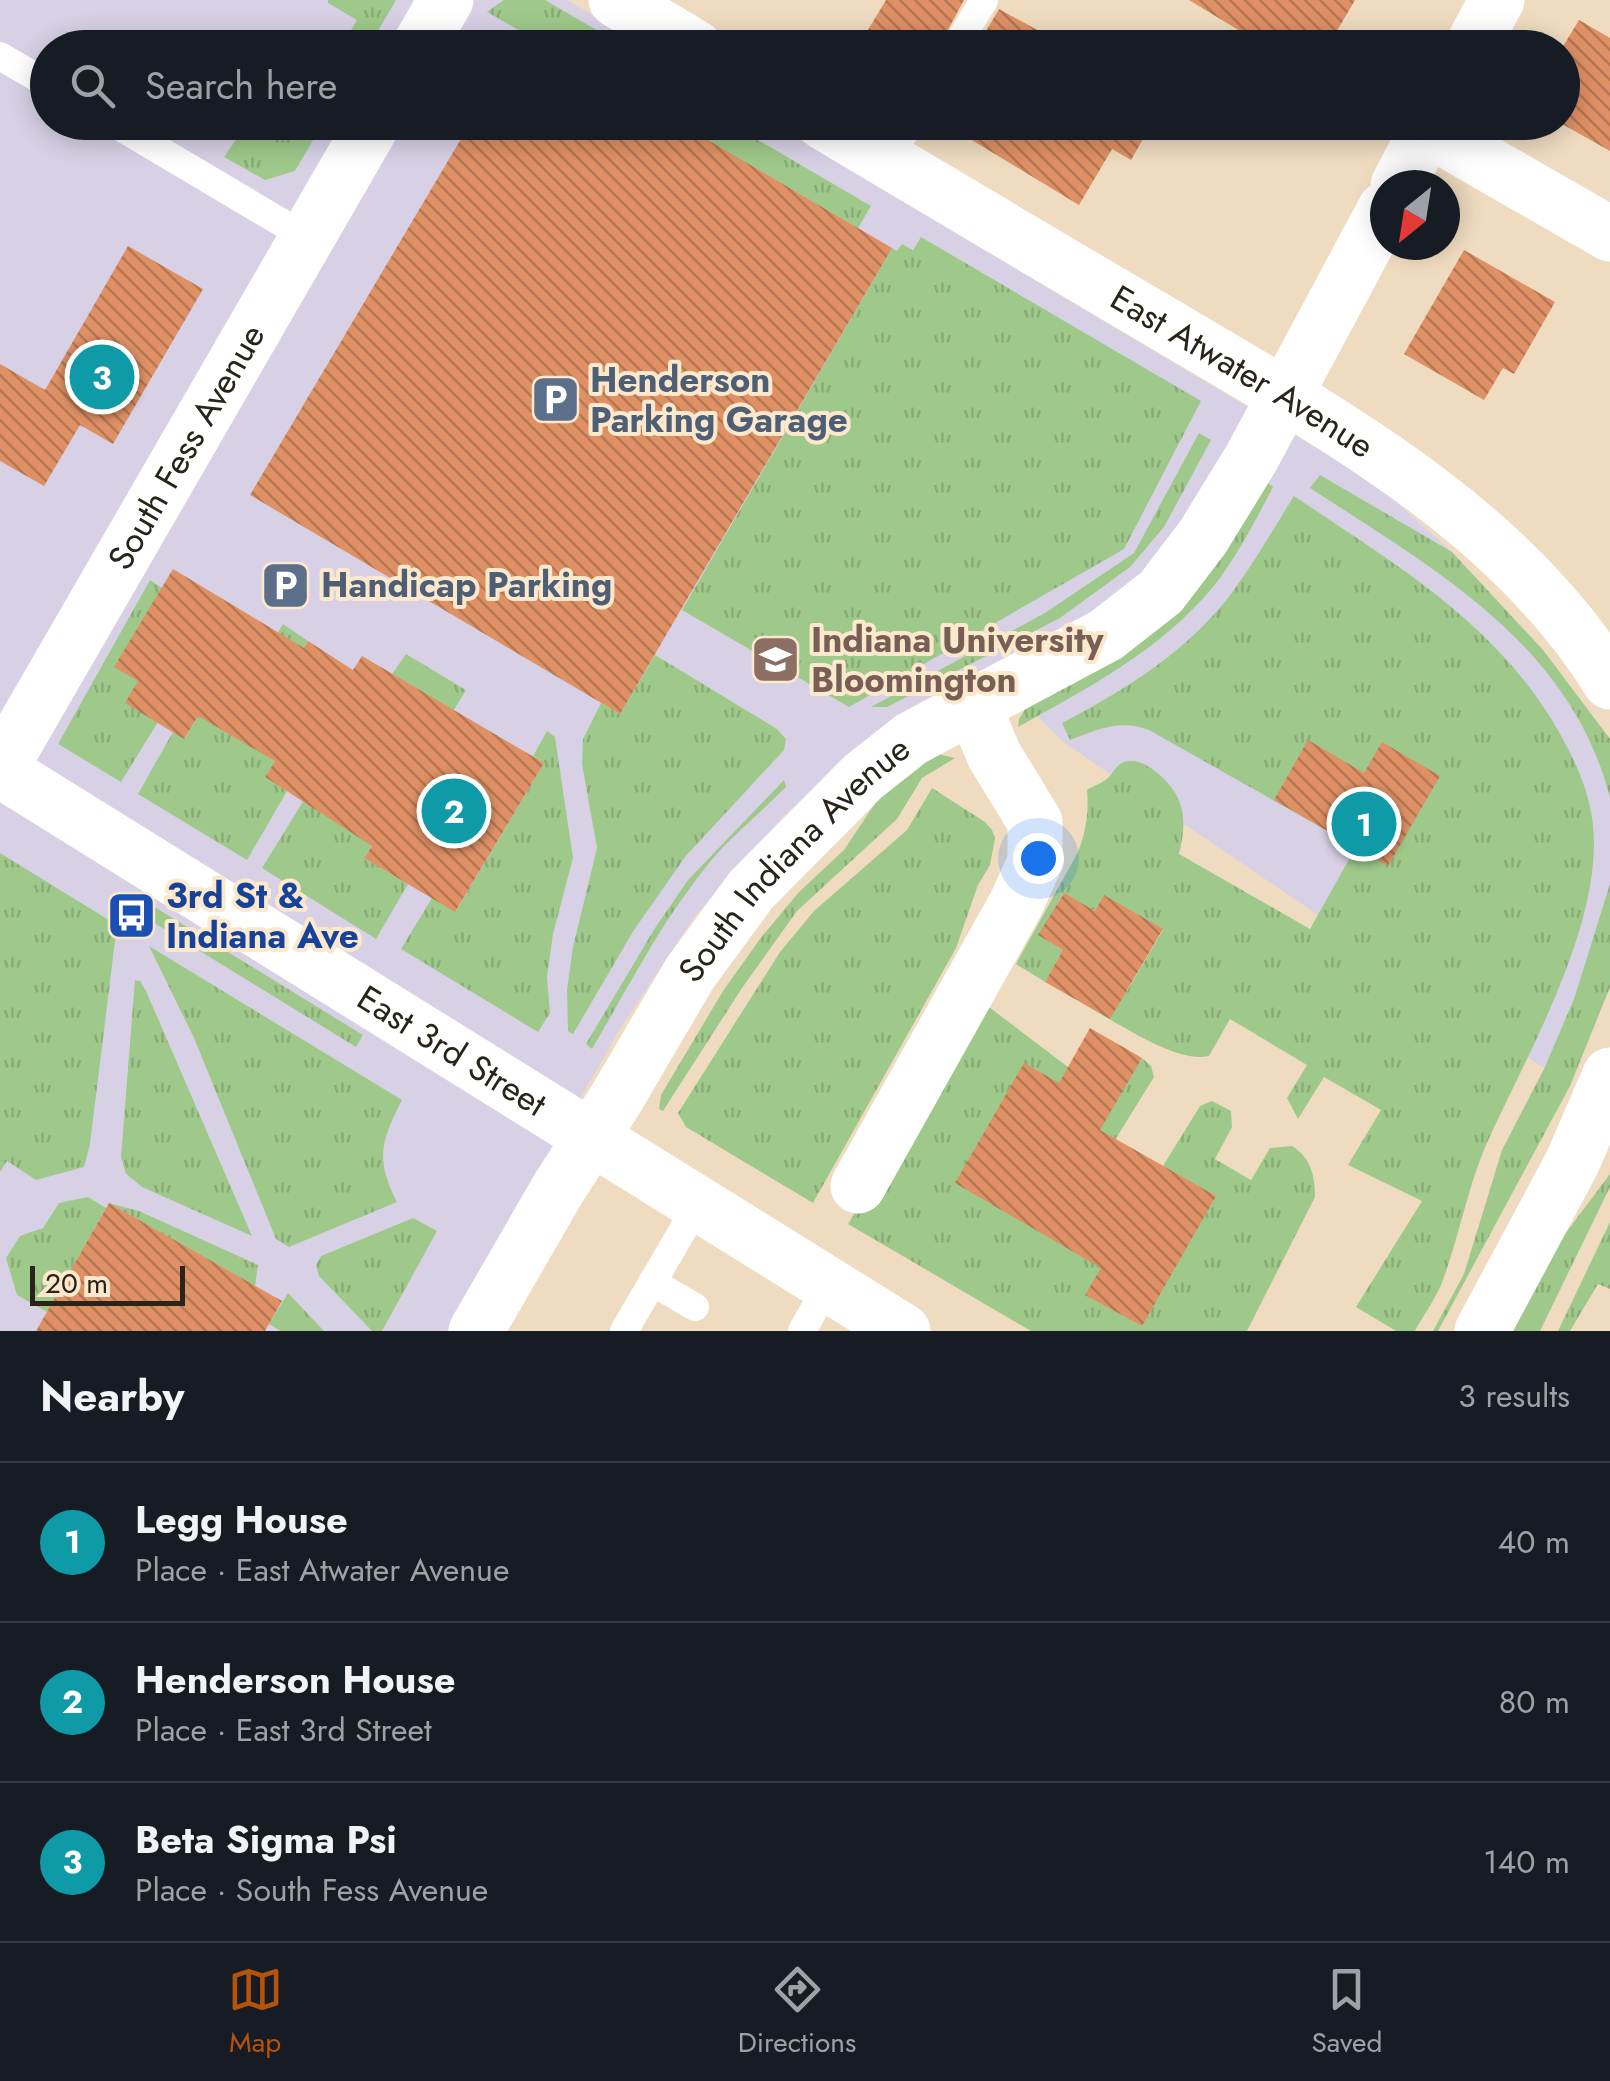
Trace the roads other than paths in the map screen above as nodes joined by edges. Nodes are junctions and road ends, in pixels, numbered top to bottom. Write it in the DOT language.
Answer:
graph roads {
  1 [pos="446,0"];
  2 [pos="616,0"];
  3 [pos="984,0"];
  4 [pos="1497,0"];
  5 [pos="428,30"];
  6 [pos="666,30"];
  7 [pos="966,30"];
  8 [pos="1481,30"];
  9 [pos="0,56"];
  10 [pos="30,74"];
  11 [pos="142,140"];
  12 [pos="363,140"];
  13 [pos="1422,140"];
  14 [pos="1452,140"];
  15 [pos="899,142"];
  16 [pos="1406,170"];
  17 [pos="1610,234"];
  18 [pos="306,237"];
  19 [pos="1370,237"];
  20 [pos="1286,396"];
  21 [pos="1610,682"];
  22 [pos="973,704"];
  23 [pos="0,770"];
  24 [pos="1596,1117"];
  25 [pos="591,1137"];
  26 [pos="858,1186"];
  27 [pos="698,1204"];
  28 [pos="652,1282"];
  29 [pos="695,1307"];
  30 [pos="815,1308"];
  31 [pos="629,1324"];
  32 [pos="476,1331"];
  33 [pos="658,1331"];
  34 [pos="902,1331"];
  35 [pos="1482,1331"];
  1 -- 5 [label="street"];
  2 -- 6 [label="street"];
  3 -- 7 [label="lane"];
  4 -- 8 [label="street"];
  9 -- 10 [label="lane"];
  11 -- 18 [label="lane"];
  12 -- 18 [label="street, South Fess Avenue"];
  13 -- 16 [label="street"];
  14 -- 17 [label="street"];
  15 -- 20 [label="street, East Atwater Avenue"];
  18 -- 23 [label="street, South Fess Avenue"];
  19 -- 20 [label="street, South Indiana Avenue"];
  20 -- 21 [label="street, East Atwater Avenue"];
  20 -- 22 [label="street, South Indiana Avenue"];
  22 -- 25 [label="street, South Indiana Avenue"];
  22 -- 26 [label="street"];
  23 -- 25 [label="street, East 3rd Street"];
  24 -- 35 [label="street"];
  25 -- 27 [label="street, East 3rd Street"];
  25 -- 32 [label="street, South Indiana Avenue"];
  27 -- 28 [label="lane"];
  27 -- 30 [label="street, East 3rd Street"];
  28 -- 29 [label="lane"];
  28 -- 31 [label="lane"];
  30 -- 34 [label="street, East 3rd Street"];
  31 -- 33 [label="lane"];
}
